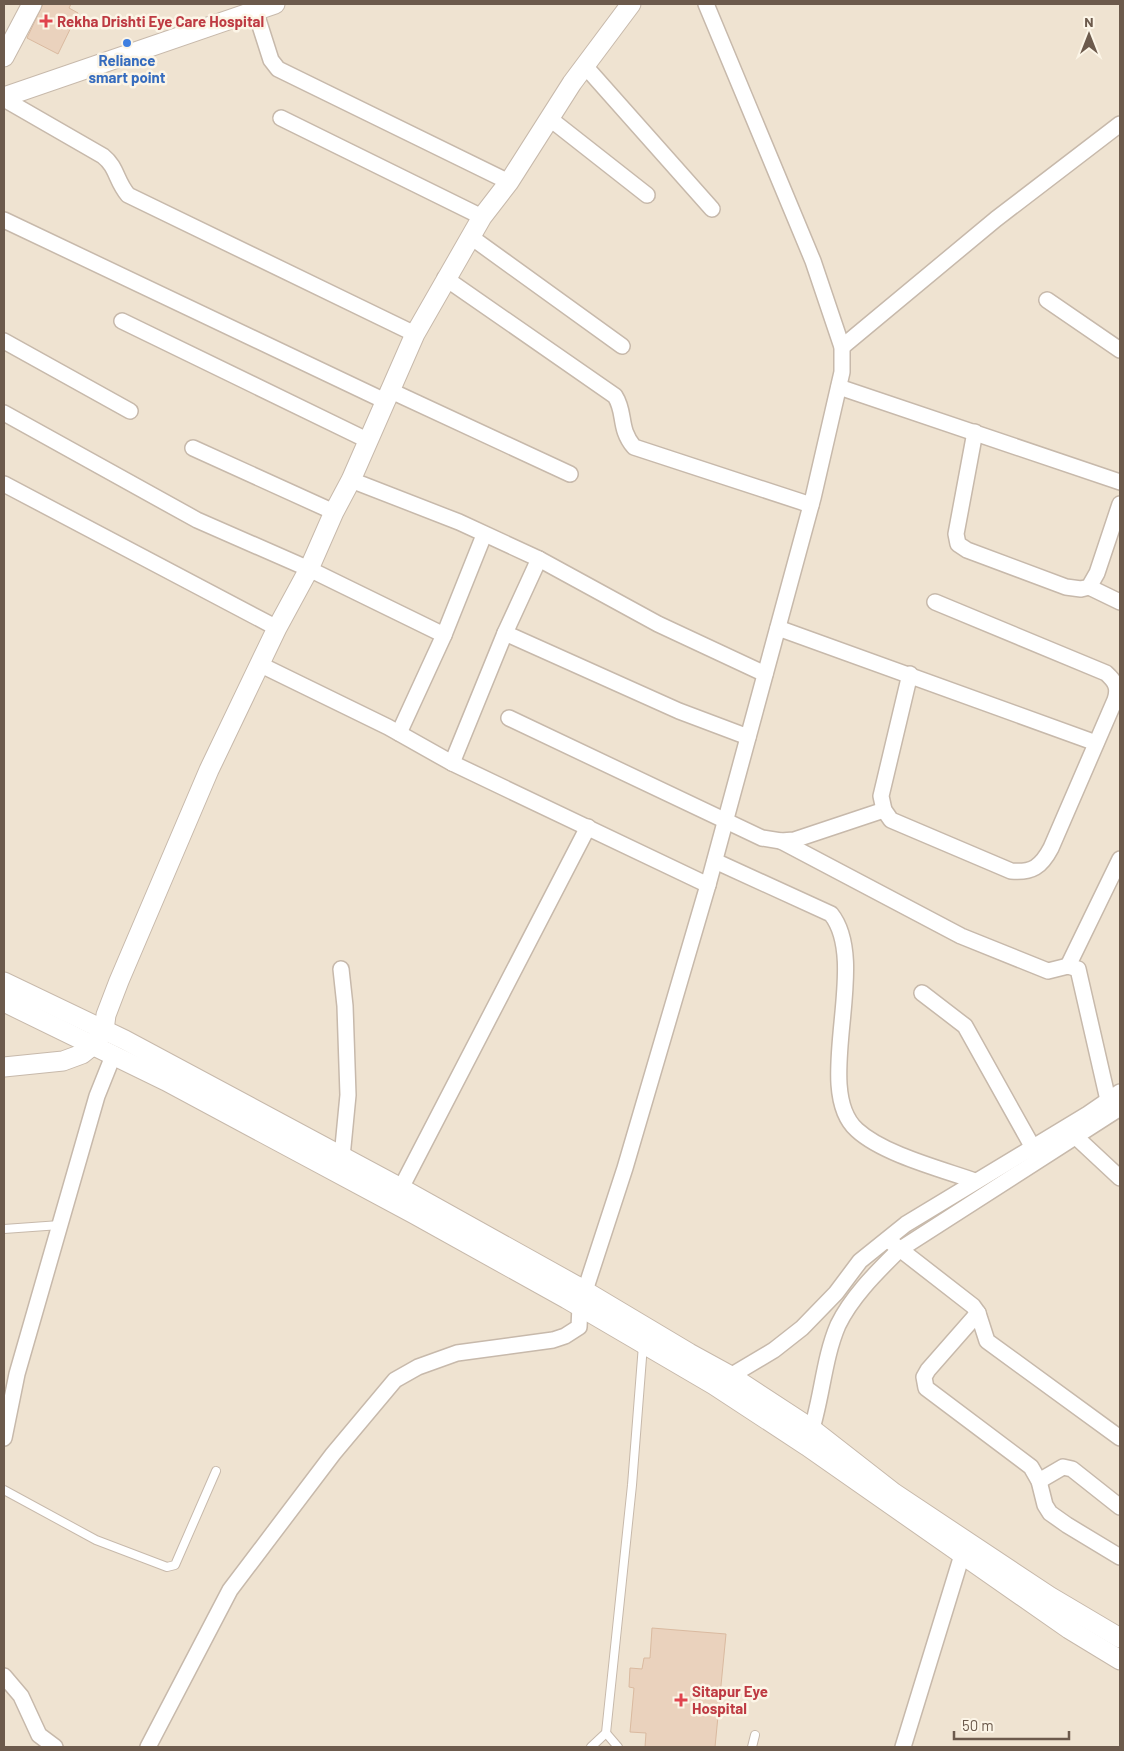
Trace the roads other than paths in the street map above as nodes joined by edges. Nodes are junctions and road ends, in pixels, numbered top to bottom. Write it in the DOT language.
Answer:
graph roads {
  1 [pos="32,4"];
  2 [pos="275,4"];
  3 [pos="631,4"];
  4 [pos="706,4"];
  5 [pos="255,10"];
  6 [pos="4,57"];
  7 [pos="585,66"];
  8 [pos="4,98"];
  9 [pos="281,118"];
  10 [pos="549,118"];
  11 [pos="1120,124"];
  12 [pos="509,182"];
  13 [pos="647,195"];
  14 [pos="712,209"];
  15 [pos="482,217"];
  16 [pos="4,220"];
  17 [pos="471,237"];
  18 [pos="445,278"];
  19 [pos="1047,300"];
  20 [pos="122,321"];
  21 [pos="415,334"];
  22 [pos="4,341"];
  23 [pos="622,346"];
  24 [pos="842,348"];
  25 [pos="1120,350"];
  26 [pos="839,387"];
  27 [pos="387,396"];
  28 [pos="130,411"];
  29 [pos="4,413"];
  30 [pos="975,432"];
  31 [pos="369,441"];
  32 [pos="193,448"];
  33 [pos="570,474"];
  34 [pos="351,480"];
  35 [pos="1120,482"];
  36 [pos="4,484"];
  37 [pos="1120,504"];
  38 [pos="811,505"];
  39 [pos="334,512"];
  40 [pos="484,535"];
  41 [pos="539,559"];
  42 [pos="309,569"];
  43 [pos="1089,587"];
  44 [pos="935,602"];
  45 [pos="1120,602"];
  46 [pos="276,628"];
  47 [pos="778,628"];
  48 [pos="505,633"];
  49 [pos="444,636"];
  50 [pos="259,664"];
  51 [pos="765,674"];
  52 [pos="910,674"];
  53 [pos="510,718"];
  54 [pos="399,733"];
  55 [pos="748,737"];
  56 [pos="1096,743"];
  57 [pos="452,763"];
  58 [pos="884,810"];
  59 [pos="725,822"];
  60 [pos="588,828"];
  61 [pos="780,841"];
  62 [pos="1120,859"];
  63 [pos="715,861"];
  64 [pos="708,885"];
  65 [pos="1068,966"];
  66 [pos="341,969"];
  67 [pos="4,982"];
  68 [pos="922,993"];
  69 [pos="4,1002"];
  70 [pos="104,1030"];
  71 [pos="92,1046"];
  72 [pos="113,1056"];
  73 [pos="4,1067"];
  74 [pos="1116,1100"];
  75 [pos="1076,1137"];
  76 [pos="1032,1146"];
  77 [pos="342,1157"];
  78 [pos="1120,1178"];
  79 [pos="975,1181"];
  80 [pos="401,1188"];
  81 [pos="60,1225"];
  82 [pos="4,1229"];
  83 [pos="887,1239"];
  84 [pos="899,1250"];
  85 [pos="582,1298"];
  86 [pos="978,1313"];
  87 [pos="643,1344"];
  88 [pos="731,1376"];
  89 [pos="714,1385"];
  90 [pos="810,1437"];
  91 [pos="4,1438"];
  92 [pos="1120,1438"];
  93 [pos="216,1471"];
  94 [pos="1039,1481"];
  95 [pos="4,1490"];
  96 [pos="1120,1507"];
  97 [pos="962,1555"];
  98 [pos="1120,1557"];
  99 [pos="1120,1638"];
  100 [pos="1120,1660"];
  101 [pos="4,1676"];
  102 [pos="606,1733"];
  103 [pos="755,1735"];
  104 [pos="55,1747"];
  105 [pos="148,1747"];
  106 [pos="591,1747"];
  107 [pos="618,1747"];
  108 [pos="752,1747"];
  109 [pos="903,1747"];
  1 -- 6 [label="street"];
  2 -- 5 [label="street"];
  3 -- 7 [label="street"];
  4 -- 24 [label="street"];
  5 -- 8 [label="street"];
  5 -- 12 [label="street"];
  7 -- 10 [label="street"];
  7 -- 14 [label="street"];
  8 -- 21 [label="street"];
  9 -- 15 [label="street"];
  10 -- 12 [label="street"];
  10 -- 13 [label="street"];
  11 -- 24 [label="street"];
  12 -- 15 [label="street"];
  15 -- 17 [label="street"];
  16 -- 27 [label="street"];
  17 -- 18 [label="street"];
  17 -- 23 [label="street"];
  18 -- 21 [label="street"];
  18 -- 38 [label="street"];
  19 -- 25 [label="street"];
  20 -- 31 [label="street"];
  21 -- 27 [label="street"];
  22 -- 28 [label="street"];
  24 -- 26 [label="street"];
  26 -- 30 [label="street"];
  26 -- 38 [label="street"];
  27 -- 31 [label="street"];
  27 -- 33 [label="street"];
  29 -- 42 [label="street"];
  30 -- 35 [label="street"];
  30 -- 43 [label="street"];
  31 -- 34 [label="street"];
  32 -- 39 [label="street"];
  34 -- 39 [label="street"];
  34 -- 40 [label="street"];
  36 -- 46 [label="street"];
  37 -- 43 [label="street"];
  38 -- 47 [label="street"];
  39 -- 42 [label="street"];
  40 -- 41 [label="street"];
  40 -- 49 [label="street"];
  41 -- 48 [label="street"];
  41 -- 51 [label="street"];
  42 -- 46 [label="street"];
  42 -- 49 [label="street"];
  43 -- 45 [label="street"];
  44 -- 56 [label="street"];
  46 -- 50 [label="street"];
  47 -- 51 [label="street"];
  47 -- 52 [label="street"];
  48 -- 55 [label="street"];
  48 -- 57 [label="street"];
  49 -- 54 [label="street"];
  50 -- 54 [label="street"];
  50 -- 70 [label="street"];
  51 -- 55 [label="street"];
  52 -- 56 [label="street"];
  52 -- 58 [label="street"];
  53 -- 59 [label="street"];
  54 -- 57 [label="street"];
  55 -- 59 [label="street"];
  56 -- 58 [label="street"];
  57 -- 60 [label="street"];
  58 -- 61 [label="street"];
  59 -- 61 [label="street"];
  59 -- 63 [label="street"];
  60 -- 64 [label="street"];
  60 -- 80 [label="street"];
  61 -- 65 [label="street"];
  62 -- 65 [label="street"];
  63 -- 64 [label="street"];
  63 -- 79 [label="street"];
  64 -- 85 [label="street"];
  65 -- 74 [label="street"];
  66 -- 77 [label="street"];
  67 -- 70 [label="street"];
  68 -- 76 [label="street"];
  69 -- 71 [label="street"];
  70 -- 71 [label="street"];
  70 -- 77 [label="street"];
  71 -- 72 [label="street"];
  71 -- 73 [label="street"];
  72 -- 81 [label="street"];
  72 -- 85 [label="street"];
  74 -- 75 [label="street"];
  74 -- 76 [label="street"];
  75 -- 78 [label="street"];
  75 -- 84 [label="street"];
  76 -- 79 [label="street"];
  77 -- 80 [label="street"];
  79 -- 83 [label="street"];
  80 -- 85 [label="street"];
  81 -- 82 [label="lane"];
  81 -- 91 [label="street"];
  83 -- 84 [label="street"];
  83 -- 88 [label="street"];
  84 -- 86 [label="street"];
  84 -- 90 [label="street"];
  85 -- 87 [label="street"];
  85 -- 88 [label="street"];
  85 -- 105 [label="street"];
  86 -- 92 [label="street"];
  86 -- 94 [label="street"];
  87 -- 89 [label="street"];
  87 -- 102 [label="lane"];
  88 -- 89 [label="street"];
  88 -- 90 [label="street"];
  89 -- 90 [label="street"];
  90 -- 97 [label="street"];
  90 -- 99 [label="street"];
  93 -- 95 [label="lane"];
  94 -- 96 [label="street"];
  94 -- 98 [label="street"];
  97 -- 100 [label="street"];
  97 -- 109 [label="street"];
  101 -- 104 [label="street"];
  102 -- 106 [label="lane"];
  102 -- 107 [label="lane"];
  103 -- 108 [label="lane"];
}
